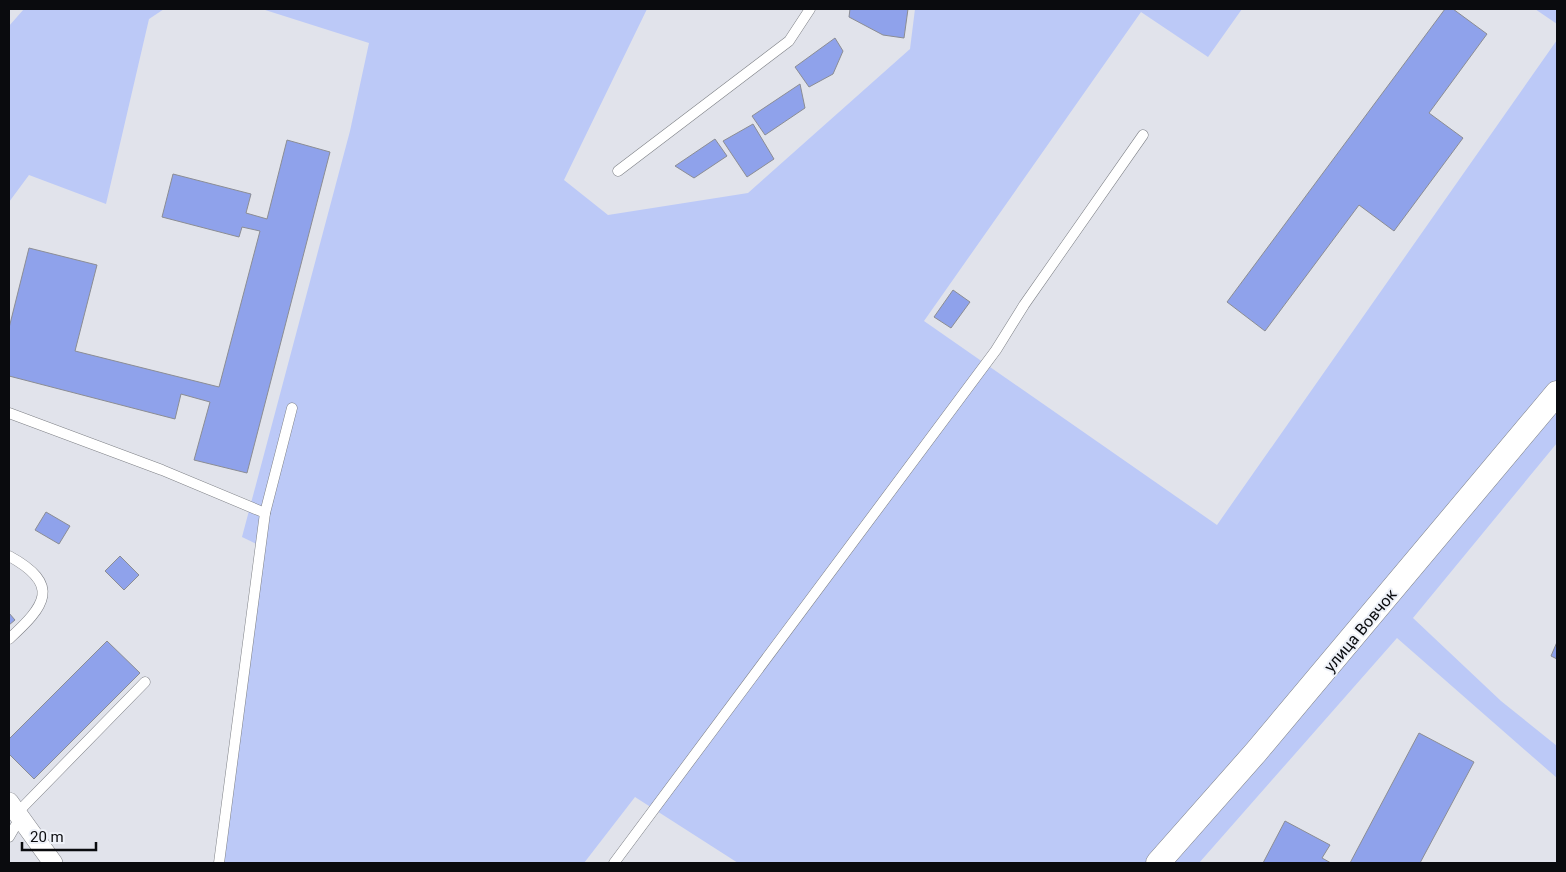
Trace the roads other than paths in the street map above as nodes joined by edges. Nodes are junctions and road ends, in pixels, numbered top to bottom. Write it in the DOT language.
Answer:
graph roads {
  1 [pos="810,9"];
  2 [pos="1143,135"];
  3 [pos="618,171"];
  4 [pos="1557,393"];
  5 [pos="292,408"];
  6 [pos="9,413"];
  7 [pos="265,513"];
  8 [pos="9,556"];
  9 [pos="9,639"];
  10 [pos="144,682"];
  11 [pos="15,811"];
  12 [pos="9,838"];
  13 [pos="53,863"];
  14 [pos="219,863"];
  15 [pos="614,863"];
  16 [pos="1158,863"];
  1 -- 3 [label="lane"];
  2 -- 15 [label="lane"];
  4 -- 16 [label="street, улица Вовчок"];
  5 -- 7 [label="lane"];
  6 -- 7 [label="lane"];
  7 -- 14 [label="lane"];
  8 -- 9 [label="lane"];
  10 -- 11 [label="lane"];
  11 -- 12 [label="lane"];
  11 -- 13 [label="street"];
}
